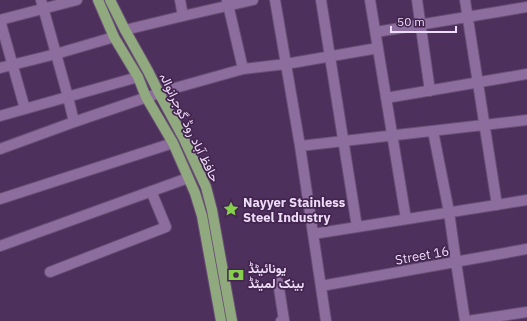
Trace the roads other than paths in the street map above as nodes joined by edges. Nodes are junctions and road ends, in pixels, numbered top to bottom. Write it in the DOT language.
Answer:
graph roads {
  1 [pos="77,0"];
  2 [pos="98,0"];
  3 [pos="110,0"];
  4 [pos="180,0"];
  5 [pos="253,0"];
  6 [pos="275,0"];
  7 [pos="321,0"];
  8 [pos="370,0"];
  9 [pos="417,0"];
  10 [pos="465,0"];
  11 [pos="227,3"];
  12 [pos="42,5"];
  13 [pos="527,7"];
  14 [pos="183,16"];
  15 [pos="468,17"];
  16 [pos="0,20"];
  17 [pos="421,25"];
  18 [pos="125,30"];
  19 [pos="376,32"];
  20 [pos="114,37"];
  21 [pos="378,48"];
  22 [pos="56,54"];
  23 [pos="330,56"];
  24 [pos="286,64"];
  25 [pos="12,65"];
  26 [pos="0,68"];
  27 [pos="243,69"];
  28 [pos="527,74"];
  29 [pos="138,77"];
  30 [pos="478,82"];
  31 [pos="430,91"];
  32 [pos="159,93"];
  33 [pos="68,97"];
  34 [pos="146,97"];
  35 [pos="386,98"];
  36 [pos="25,109"];
  37 [pos="0,116"];
  38 [pos="527,120"];
  39 [pos="74,122"];
  40 [pos="484,125"];
  41 [pos="433,131"];
  42 [pos="392,135"];
  43 [pos="344,141"];
  44 [pos="173,143"];
  45 [pos="300,146"];
  46 [pos="0,149"];
  47 [pos="188,178"];
  48 [pos="151,192"];
  49 [pos="0,199"];
  50 [pos="527,200"];
  51 [pos="497,205"];
  52 [pos="449,212"];
  53 [pos="406,219"];
  54 [pos="357,227"];
  55 [pos="313,234"];
  56 [pos="0,246"];
  57 [pos="527,249"];
  58 [pos="456,262"];
  59 [pos="50,272"];
  60 [pos="278,282"];
  61 [pos="321,286"];
  62 [pos="527,312"];
  63 [pos="221,321"];
  64 [pos="232,321"];
  65 [pos="281,321"];
  66 [pos="326,321"];
  67 [pos="466,321"];
  1 -- 12 [label="street"];
  2 -- 20 [label="main road, حافظ آباد روڈ گوجرانوالہ"];
  3 -- 18 [label="main road, حافظ آباد روڈ گوجرانوالہ"];
  4 -- 14 [label="street"];
  5 -- 11 [label="street"];
  6 -- 24 [label="street"];
  7 -- 23 [label="street"];
  8 -- 19 [label="street"];
  9 -- 17 [label="street"];
  10 -- 15 [label="street"];
  11 -- 14 [label="street"];
  11 -- 27 [label="street"];
  12 -- 16 [label="street"];
  12 -- 22 [label="street"];
  13 -- 15 [label="street"];
  14 -- 18 [label="street"];
  15 -- 17 [label="street"];
  15 -- 30 [label="street"];
  16 -- 25 [label="street"];
  17 -- 19 [label="street"];
  17 -- 31 [label="street"];
  18 -- 32 [label="main road, حافظ آباد روڈ گوجرانوالہ"];
  19 -- 21 [label="street"];
  20 -- 22 [label="street"];
  20 -- 29 [label="main road, حافظ آباد روڈ گوجرانوالہ"];
  21 -- 23 [label="street"];
  21 -- 35 [label="street"];
  22 -- 25 [label="street"];
  22 -- 33 [label="street"];
  23 -- 24 [label="street"];
  23 -- 43 [label="street"];
  24 -- 27 [label="street"];
  24 -- 45 [label="street"];
  25 -- 26 [label="street"];
  25 -- 36 [label="street"];
  27 -- 32 [label="street"];
  28 -- 30 [label="street"];
  29 -- 33 [label="street"];
  29 -- 34 [label="main road, حافظ آباد روڈ گوجرانوالہ"];
  30 -- 31 [label="street"];
  30 -- 40 [label="street"];
  31 -- 35 [label="street"];
  32 -- 34 [label="street"];
  32 -- 64 [label="main road, حافظ آباد روڈ گوجرانوالہ"];
  33 -- 36 [label="street"];
  33 -- 39 [label="street"];
  34 -- 39 [label="street"];
  34 -- 44 [label="main road, حافظ آباد روڈ گوجرانوالہ"];
  35 -- 42 [label="street"];
  36 -- 37 [label="street"];
  38 -- 40 [label="street"];
  39 -- 46 [label="street"];
  40 -- 41 [label="street"];
  40 -- 51 [label="street"];
  41 -- 42 [label="street"];
  41 -- 52 [label="street"];
  42 -- 43 [label="street"];
  42 -- 53 [label="street"];
  43 -- 45 [label="street"];
  43 -- 54 [label="street"];
  44 -- 47 [label="main road, حافظ آباد روڈ گوجرانوالہ"];
  44 -- 49 [label="street"];
  45 -- 55 [label="street"];
  47 -- 48 [label="street"];
  47 -- 63 [label="main road, حافظ آباد روڈ گوجرانوالہ"];
  48 -- 56 [label="street"];
  48 -- 59 [label="street"];
  50 -- 51 [label="street"];
  51 -- 52 [label="street"];
  52 -- 53 [label="street"];
  52 -- 58 [label="street"];
  53 -- 54 [label="street"];
  54 -- 55 [label="street"];
  55 -- 61 [label="street"];
  57 -- 58 [label="street, Street 16"];
  58 -- 61 [label="street, Street 16"];
  58 -- 67 [label="street"];
  60 -- 65 [label="street"];
  61 -- 66 [label="street"];
  62 -- 67 [label="street"];
}
